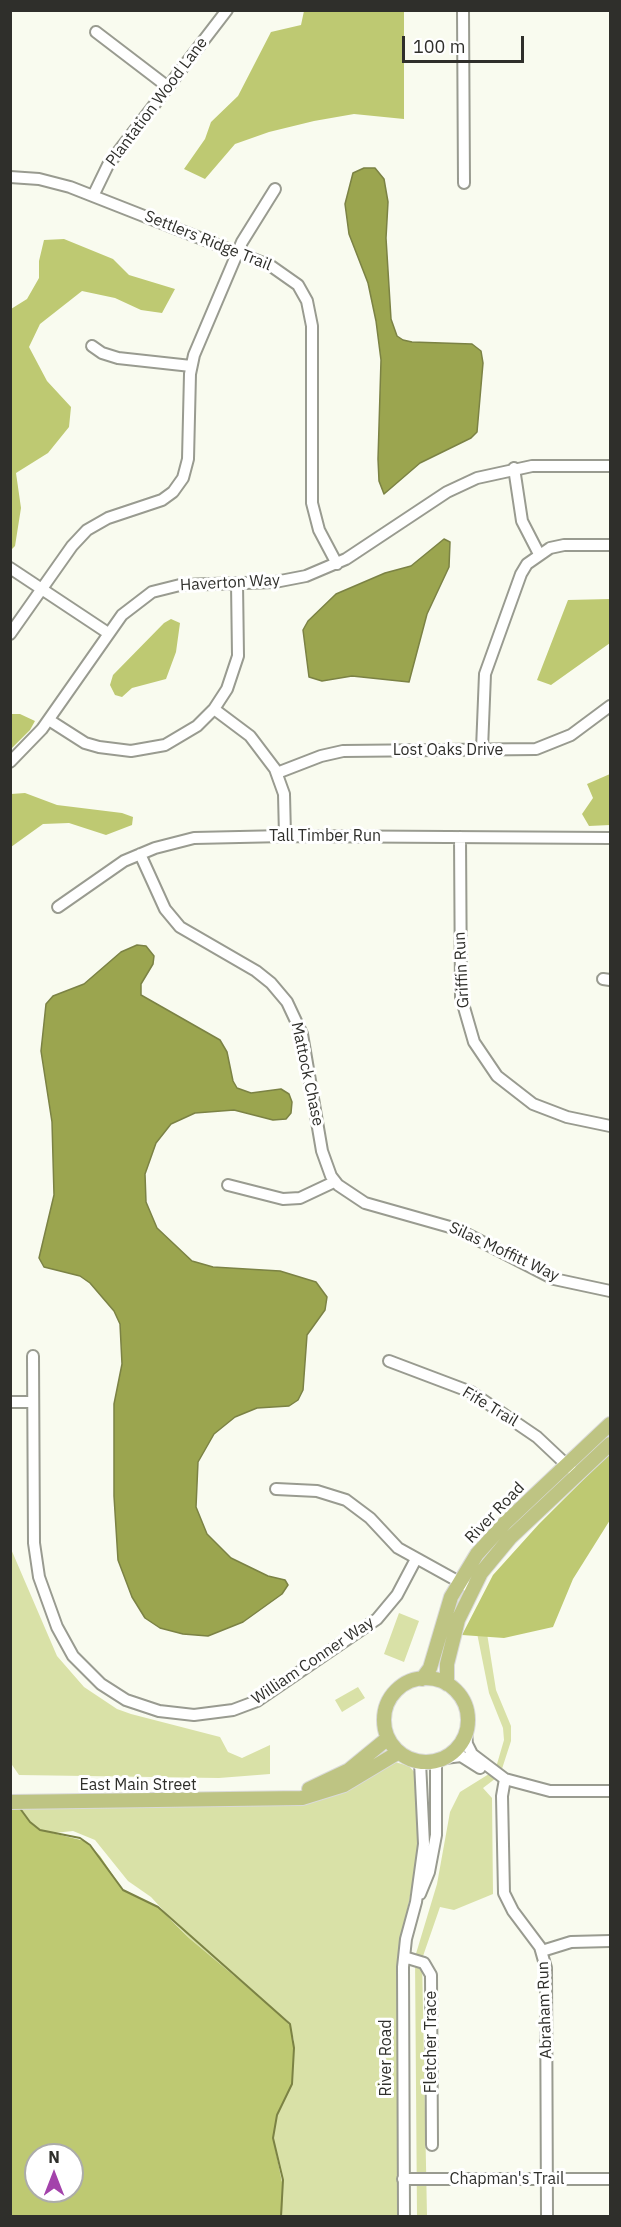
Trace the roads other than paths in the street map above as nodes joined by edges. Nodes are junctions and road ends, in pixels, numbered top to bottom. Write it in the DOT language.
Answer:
graph roads {
  1 [pos="226,10"];
  2 [pos="463,10"];
  3 [pos="96,32"];
  4 [pos="168,87"];
  5 [pos="10,177"];
  6 [pos="464,183"];
  7 [pos="275,189"];
  8 [pos="93,196"];
  9 [pos="237,253"];
  10 [pos="92,346"];
  11 [pos="191,366"];
  12 [pos="610,466"];
  13 [pos="514,468"];
  14 [pos="610,545"];
  15 [pos="539,554"];
  16 [pos="337,564"];
  17 [pos="10,568"];
  18 [pos="237,583"];
  19 [pos="43,589"];
  20 [pos="108,633"];
  21 [pos="10,634"];
  22 [pos="610,706"];
  23 [pos="214,709"];
  24 [pos="49,720"];
  25 [pos="482,749"];
  26 [pos="10,762"];
  27 [pos="277,772"];
  28 [pos="285,836"];
  29 [pos="460,837"];
  30 [pos="610,838"];
  31 [pos="140,854"];
  32 [pos="58,907"];
  33 [pos="610,1126"];
  34 [pos="334,1182"];
  35 [pos="228,1185"];
  36 [pos="610,1291"];
  37 [pos="33,1356"];
  38 [pos="389,1361"];
  39 [pos="10,1402"];
  40 [pos="33,1402"];
  41 [pos="610,1424"];
  42 [pos="610,1444"];
  43 [pos="567,1465"];
  44 [pos="577,1475"];
  45 [pos="276,1489"];
  46 [pos="416,1559"];
  47 [pos="459,1582"];
  48 [pos="472,1589"];
  49 [pos="422,1679"];
  50 [pos="447,1684"];
  51 [pos="466,1732"];
  52 [pos="388,1738"];
  53 [pos="399,1752"];
  54 [pos="440,1759"];
  55 [pos="420,1762"];
  56 [pos="494,1773"];
  57 [pos="505,1779"];
  58 [pos="610,1791"];
  59 [pos="266,1800"];
  60 [pos="10,1802"];
  61 [pos="416,1902"];
  62 [pos="610,1941"];
  63 [pos="542,1951"];
  64 [pos="404,1957"];
  65 [pos="432,2145"];
  66 [pos="403,2179"];
  67 [pos="547,2179"];
  68 [pos="610,2179"];
  69 [pos="404,2217"];
  70 [pos="547,2217"];
  1 -- 4 [label="street, Plantation Wood Lane"];
  2 -- 6 [label="street"];
  3 -- 4 [label="street"];
  4 -- 8 [label="street, Plantation Wood Lane"];
  5 -- 8 [label="street, Settlers Ridge Trail"];
  7 -- 9 [label="street"];
  8 -- 9 [label="street, Settlers Ridge Trail"];
  9 -- 11 [label="street"];
  9 -- 16 [label="street, Settlers Ridge Trail"];
  10 -- 11 [label="street"];
  11 -- 19 [label="street"];
  12 -- 13 [label="street, Haverton Way"];
  13 -- 15 [label="street"];
  13 -- 16 [label="street, Haverton Way"];
  14 -- 15 [label="street"];
  15 -- 25 [label="street"];
  16 -- 18 [label="street, Haverton Way"];
  17 -- 19 [label="street"];
  18 -- 20 [label="street, Haverton Way"];
  18 -- 23 [label="street"];
  19 -- 20 [label="street"];
  19 -- 21 [label="street"];
  20 -- 24 [label="street, Haverton Way"];
  22 -- 25 [label="street, Lost Oaks Drive"];
  23 -- 24 [label="street"];
  23 -- 27 [label="street"];
  24 -- 26 [label="street, Haverton Way"];
  25 -- 27 [label="street, Lost Oaks Drive"];
  27 -- 28 [label="street"];
  28 -- 29 [label="street, Tall Timber Run"];
  28 -- 31 [label="street, Tall Timber Run"];
  29 -- 30 [label="street, Tall Timber Run"];
  29 -- 33 [label="street, Griffin Run"];
  31 -- 32 [label="street, Tall Timber Run"];
  31 -- 34 [label="street, Mattock Chase"];
  34 -- 35 [label="street"];
  34 -- 36 [label="street, Silas Moffitt Way"];
  37 -- 40 [label="street, William Conner Way"];
  38 -- 43 [label="street, Fife Trail"];
  39 -- 40 [label="street"];
  40 -- 46 [label="street, William Conner Way"];
  41 -- 43 [label="main road, River Road"];
  42 -- 44 [label="main road, River Road"];
  43 -- 44 [label="street, Fife Trail"];
  43 -- 47 [label="main road, River Road"];
  44 -- 48 [label="main road, River Road"];
  45 -- 46 [label="street"];
  46 -- 47 [label="street"];
  47 -- 48 [label="street"];
  47 -- 49 [label="main road, River Road"];
  48 -- 50 [label="main road, River Road"];
  49 -- 50 [label="main road"];
  49 -- 52 [label="main road"];
  50 -- 51 [label="main road"];
  51 -- 54 [label="main road"];
  51 -- 56 [label="street"];
  52 -- 53 [label="main road"];
  52 -- 59 [label="main road, East Main Street"];
  53 -- 55 [label="main road"];
  53 -- 59 [label="main road, East Main Street"];
  54 -- 55 [label="main road"];
  54 -- 56 [label="street"];
  54 -- 61 [label="street, River Road"];
  55 -- 61 [label="street, River Road"];
  56 -- 57 [label="street"];
  57 -- 58 [label="street"];
  57 -- 63 [label="street, Abraham Run"];
  59 -- 60 [label="main road, East Main Street"];
  61 -- 64 [label="street, River Road"];
  62 -- 63 [label="street"];
  63 -- 67 [label="street, Abraham Run"];
  64 -- 65 [label="street, Fletcher Trace"];
  64 -- 66 [label="street, River Road"];
  66 -- 67 [label="street, Chapman's Trail"];
  66 -- 69 [label="street, River Road"];
  67 -- 68 [label="street, Chapman's Trail"];
  67 -- 70 [label="street, Abraham Run"];
}
